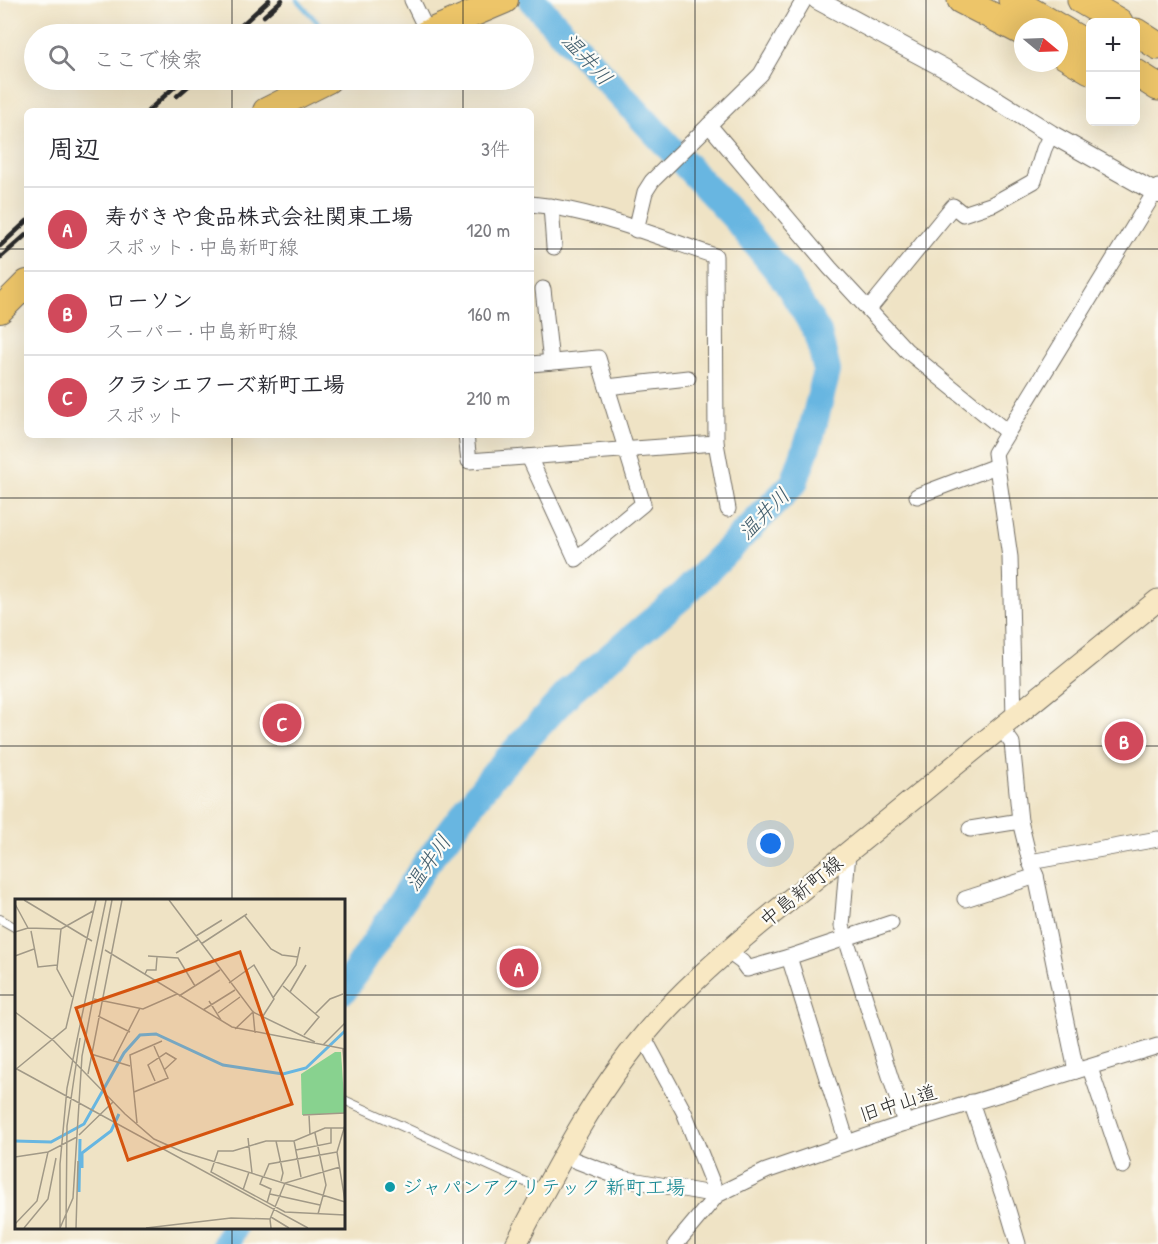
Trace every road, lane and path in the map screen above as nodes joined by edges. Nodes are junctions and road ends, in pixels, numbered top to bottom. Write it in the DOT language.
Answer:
graph roads {
  1 [pos="412,0"];
  2 [pos="506,0"];
  3 [pos="804,0"];
  4 [pos="817,0"];
  5 [pos="961,0"];
  6 [pos="1012,0"];
  7 [pos="1081,0"];
  8 [pos="1112,18"];
  9 [pos="423,24"];
  10 [pos="450,24"];
  11 [pos="1014,27"];
  12 [pos="1140,34"];
  13 [pos="1086,44"];
  14 [pos="1158,45"];
  15 [pos="1068,57"];
  16 [pos="1086,68"];
  17 [pos="1140,76"];
  18 [pos="1158,87"];
  19 [pos="308,90"];
  20 [pos="1140,97"];
  21 [pos="272,108"];
  22 [pos="1158,108"];
  23 [pos="708,127"];
  24 [pos="1051,134"];
  25 [pos="1157,191"];
  26 [pos="534,204"];
  27 [pos="551,206"];
  28 [pos="636,230"];
  29 [pos="554,247"];
  30 [pos="24,286"];
  31 [pos="543,289"];
  32 [pos="869,309"];
  33 [pos="0,310"];
  34 [pos="551,362"];
  35 [pos="534,364"];
  36 [pos="688,378"];
  37 [pos="607,387"];
  38 [pos="1007,432"];
  39 [pos="466,438"];
  40 [pos="716,443"];
  41 [pos="627,450"];
  42 [pos="529,457"];
  43 [pos="996,466"];
  44 [pos="917,496"];
  45 [pos="728,508"];
  46 [pos="1158,600"];
  47 [pos="1007,723"];
  48 [pos="1020,821"];
  49 [pos="970,829"];
  50 [pos="1158,839"];
  51 [pos="848,853"];
  52 [pos="1033,869"];
  53 [pos="965,899"];
  54 [pos="0,918"];
  55 [pos="891,922"];
  56 [pos="15,927"];
  57 [pos="844,937"];
  58 [pos="727,951"];
  59 [pos="789,957"];
  60 [pos="643,1036"];
  61 [pos="1158,1046"];
  62 [pos="1083,1069"];
  63 [pos="345,1100"];
  64 [pos="971,1102"];
  65 [pos="904,1123"];
  66 [pos="847,1142"];
  67 [pos="564,1156"];
  68 [pos="1123,1166"];
  69 [pos="544,1191"];
  70 [pos="717,1195"];
  71 [pos="516,1244"];
  72 [pos="676,1244"];
  73 [pos="1018,1244"];
  1 -- 9 [label="street"];
  2 -- 10 [label="highway"];
  3 -- 23 [label="street"];
  4 -- 24 [label="street"];
  5 -- 11 [label="highway"];
  6 -- 13 [label="highway"];
  7 -- 8 [label="highway"];
  12 -- 14 [label="highway"];
  15 -- 16 [label="highway"];
  17 -- 18 [label="highway"];
  19 -- 21 [label="highway"];
  20 -- 22 [label="highway"];
  23 -- 28 [label="street"];
  23 -- 32 [label="street"];
  24 -- 25 [label="street"];
  24 -- 32 [label="street"];
  25 -- 38 [label="street"];
  26 -- 27 [label="street"];
  27 -- 28 [label="street"];
  27 -- 29 [label="street"];
  28 -- 40 [label="street"];
  30 -- 33 [label="highway"];
  31 -- 34 [label="street"];
  32 -- 38 [label="street"];
  34 -- 35 [label="street"];
  34 -- 37 [label="street"];
  36 -- 37 [label="street"];
  37 -- 41 [label="street"];
  38 -- 43 [label="street"];
  39 -- 42 [label="street"];
  40 -- 41 [label="street"];
  40 -- 45 [label="street"];
  41 -- 42 [label="street"];
  41 -- 42 [label="street"];
  43 -- 44 [label="street"];
  43 -- 47 [label="street"];
  46 -- 47 [label="main road, 中島新町線"];
  47 -- 48 [label="street"];
  47 -- 51 [label="main road, 中島新町線"];
  48 -- 49 [label="street"];
  48 -- 52 [label="street"];
  50 -- 52 [label="street"];
  51 -- 57 [label="street"];
  51 -- 58 [label="main road, 中島新町線"];
  52 -- 53 [label="street"];
  52 -- 62 [label="street"];
  54 -- 56 [label="lane"];
  55 -- 57 [label="street"];
  57 -- 59 [label="street"];
  57 -- 65 [label="street"];
  58 -- 59 [label="street"];
  58 -- 60 [label="main road, 中島新町線"];
  59 -- 66 [label="street"];
  60 -- 67 [label="main road, 中島新町線"];
  60 -- 70 [label="street"];
  61 -- 62 [label="street, 旧中山道"];
  62 -- 64 [label="street, 旧中山道"];
  62 -- 68 [label="street"];
  63 -- 69 [label="lane"];
  64 -- 65 [label="street, 旧中山道"];
  64 -- 73 [label="street"];
  65 -- 66 [label="street, 旧中山道"];
  66 -- 70 [label="street, 旧中山道"];
  67 -- 69 [label="main road, 中島新町線"];
  67 -- 70 [label="street"];
  69 -- 71 [label="main road, 中島新町線"];
  70 -- 72 [label="street, 旧中山道"];
}
